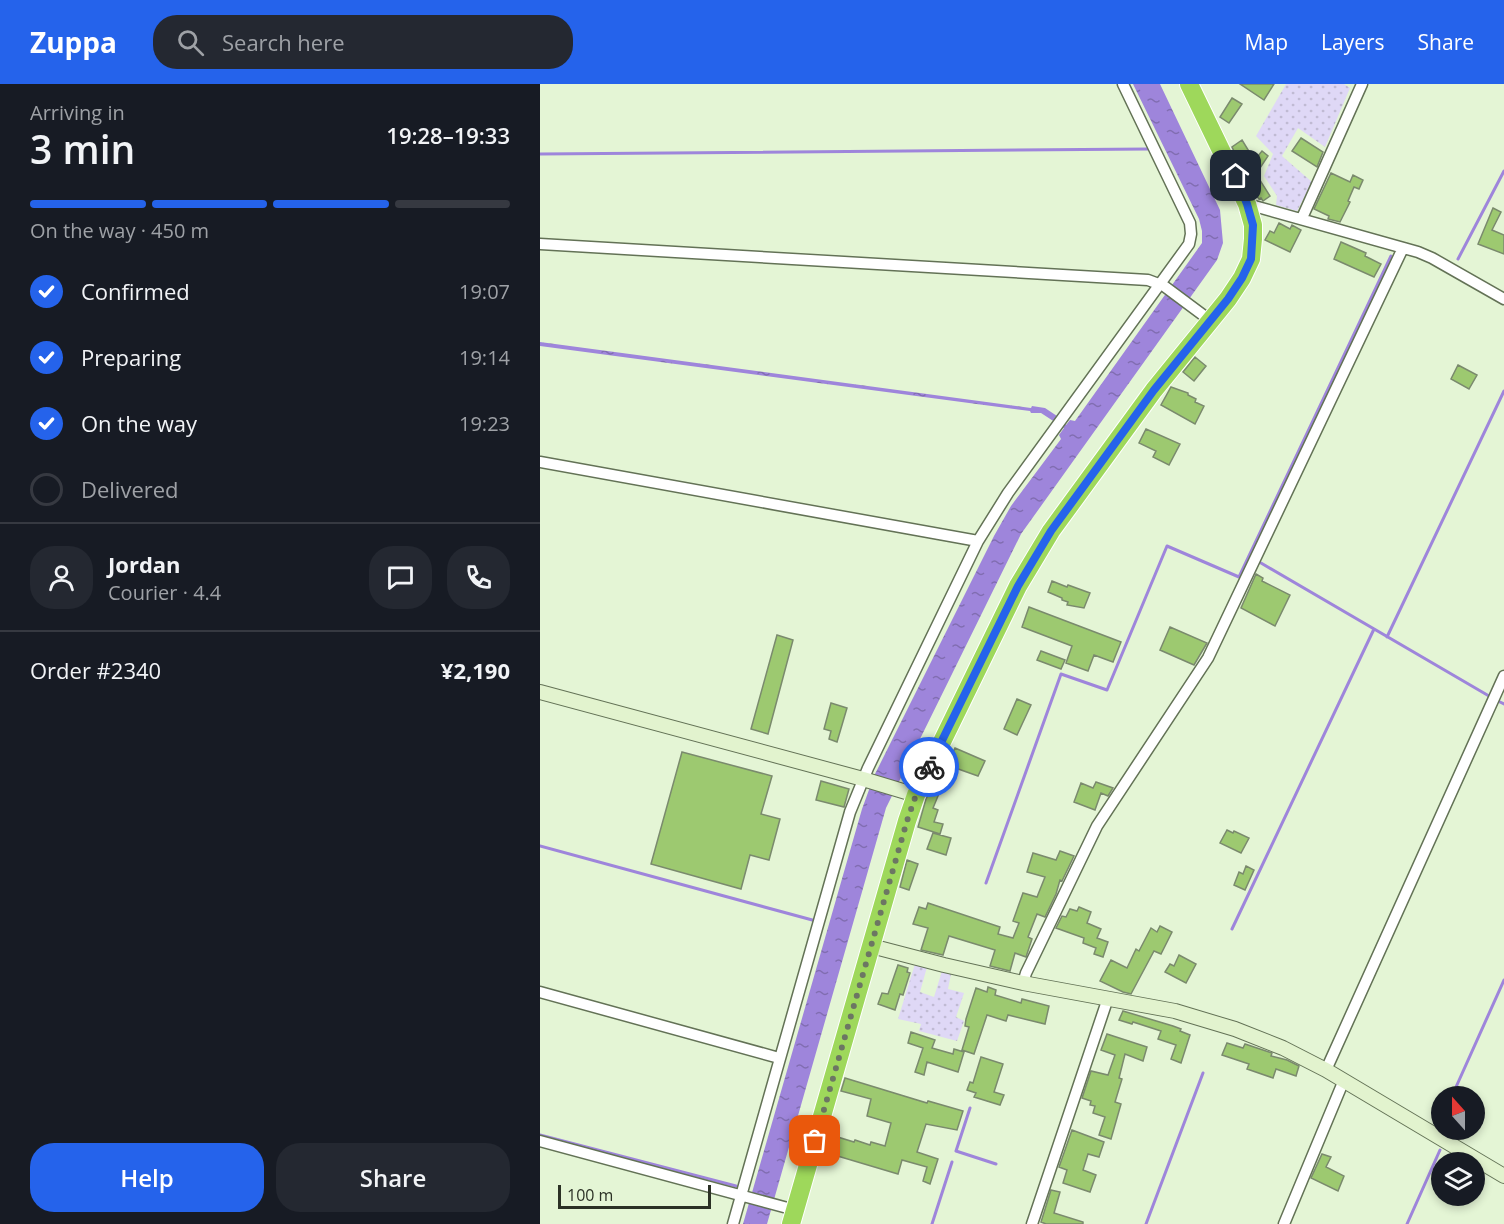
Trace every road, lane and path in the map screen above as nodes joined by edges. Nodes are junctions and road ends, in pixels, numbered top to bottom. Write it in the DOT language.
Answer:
graph roads {
  1 [pos="1123,84"];
  2 [pos="1189,84"];
  3 [pos="1362,84"];
  4 [pos="1247,204"];
  5 [pos="1302,218"];
  6 [pos="540,244"];
  7 [pos="1403,248"];
  8 [pos="1162,285"];
  9 [pos="1504,299"];
  10 [pos="1211,321"];
  11 [pos="540,462"];
  12 [pos="978,541"];
  13 [pos="1504,676"];
  14 [pos="540,692"];
  15 [pos="866,780"];
  16 [pos="908,793"];
  17 [pos="871,946"];
  18 [pos="1023,983"];
  19 [pos="540,992"];
  20 [pos="1108,998"];
  21 [pos="779,1058"];
  22 [pos="1326,1070"];
  23 [pos="1344,1080"];
  24 [pos="540,1141"];
  25 [pos="1504,1176"];
  26 [pos="744,1195"];
  27 [pos="793,1217"];
  28 [pos="733,1224"];
  29 [pos="1032,1224"];
  30 [pos="1284,1224"];
  1 -- 8 [label="street"];
  2 -- 4 [label="highway"];
  3 -- 5 [label="street"];
  4 -- 5 [label="street"];
  4 -- 10 [label="highway"];
  5 -- 7 [label="street"];
  6 -- 8 [label="street"];
  7 -- 9 [label="street"];
  7 -- 18 [label="street"];
  8 -- 10 [label="street"];
  8 -- 12 [label="street"];
  10 -- 16 [label="highway"];
  11 -- 12 [label="street"];
  12 -- 15 [label="street"];
  13 -- 22 [label="street"];
  14 -- 15 [label="street"];
  15 -- 16 [label="street"];
  15 -- 21 [label="street"];
  16 -- 17 [label="highway"];
  17 -- 18 [label="street"];
  17 -- 27 [label="highway"];
  18 -- 20 [label="street"];
  19 -- 21 [label="street"];
  20 -- 22 [label="street"];
  20 -- 29 [label="street"];
  21 -- 26 [label="street"];
  22 -- 23 [label="street"];
  23 -- 25 [label="street"];
  23 -- 30 [label="street"];
  24 -- 26 [label="street"];
  26 -- 27 [label="street"];
  26 -- 28 [label="street"];
}
